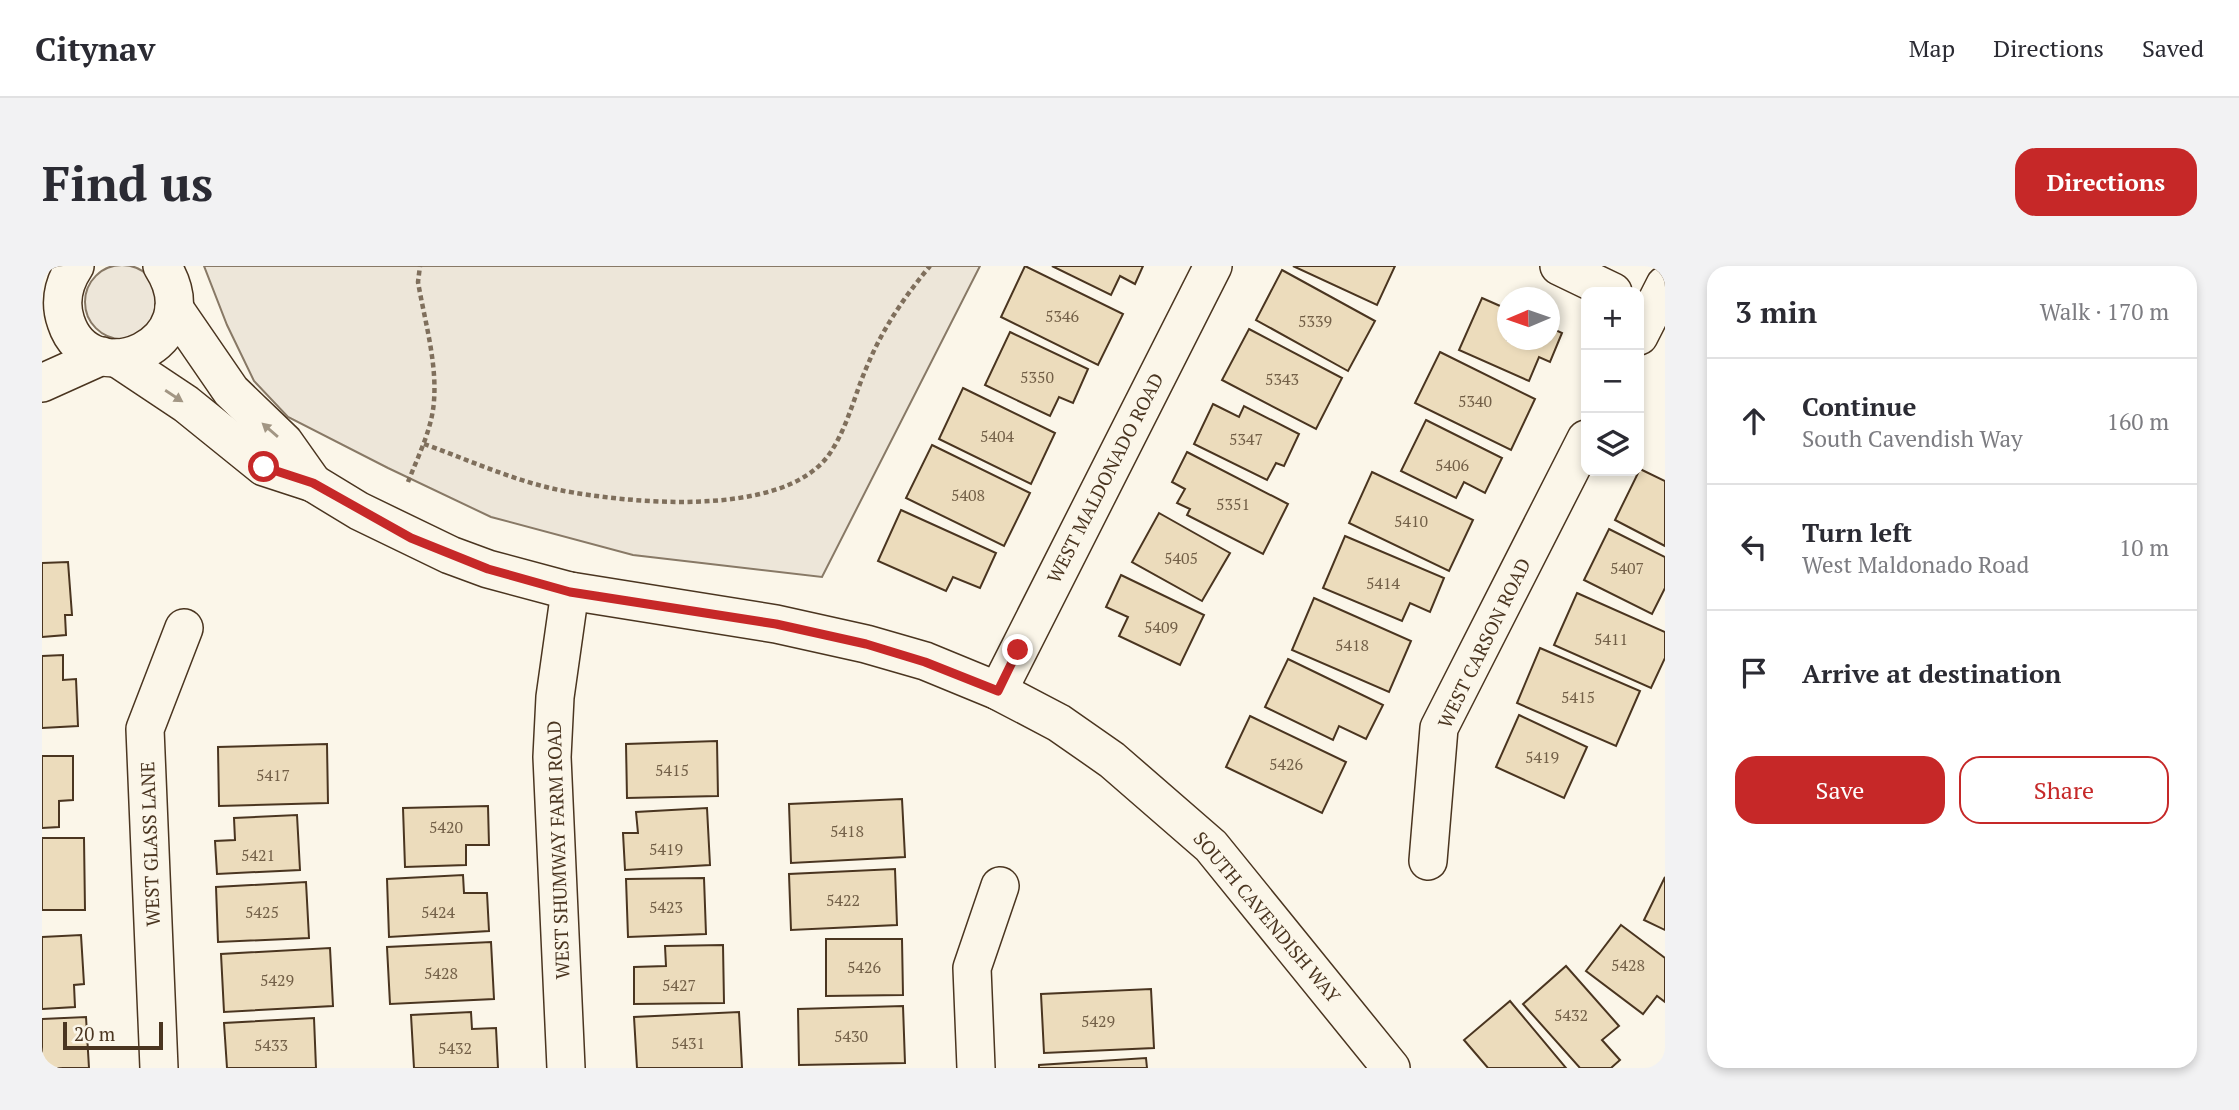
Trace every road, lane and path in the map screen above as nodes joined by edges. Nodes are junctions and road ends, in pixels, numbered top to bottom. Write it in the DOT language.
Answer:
graph roads {
  1 [pos="162,266"];
  2 [pos="420,266"];
  3 [pos="930,266"];
  4 [pos="1213,266"];
  5 [pos="1559,266"];
  6 [pos="1603,287"];
  7 [pos="61,292"];
  8 [pos="174,308"];
  9 [pos="110,357"];
  10 [pos="42,383"];
  11 [pos="424,444"];
  12 [pos="1581,449"];
  13 [pos="408,482"];
  14 [pos="313,483"];
  15 [pos="570,592"];
  16 [pos="184,628"];
  17 [pos="998,691"];
  18 [pos="1428,861"];
  19 [pos="1000,886"];
  20 [pos="159,1068"];
  21 [pos="566,1068"];
  22 [pos="976,1068"];
  23 [pos="1391,1068"];
  1 -- 8 [label="street"];
  2 -- 11 [label="path"];
  3 -- 11 [label="path"];
  4 -- 17 [label="street, WEST MALDONADO ROAD"];
  5 -- 6 [label="street"];
  7 -- 9 [label="street, SOUTH CAVENDISH WAY"];
  8 -- 9 [label="street"];
  14 -- 8 [label="street, SOUTH CAVENDISH WAY, one-way"];
  9 -- 10 [label="street"];
  9 -- 14 [label="street, SOUTH CAVENDISH WAY, one-way"];
  11 -- 13 [label="path"];
  12 -- 18 [label="street, WEST CARSON ROAD"];
  14 -- 15 [label="street, SOUTH CAVENDISH WAY"];
  15 -- 17 [label="street, SOUTH CAVENDISH WAY"];
  15 -- 21 [label="street, WEST SHUMWAY FARM ROAD"];
  16 -- 20 [label="street, WEST GLASS LANE"];
  17 -- 23 [label="street, SOUTH CAVENDISH WAY"];
  19 -- 22 [label="street"];
}
